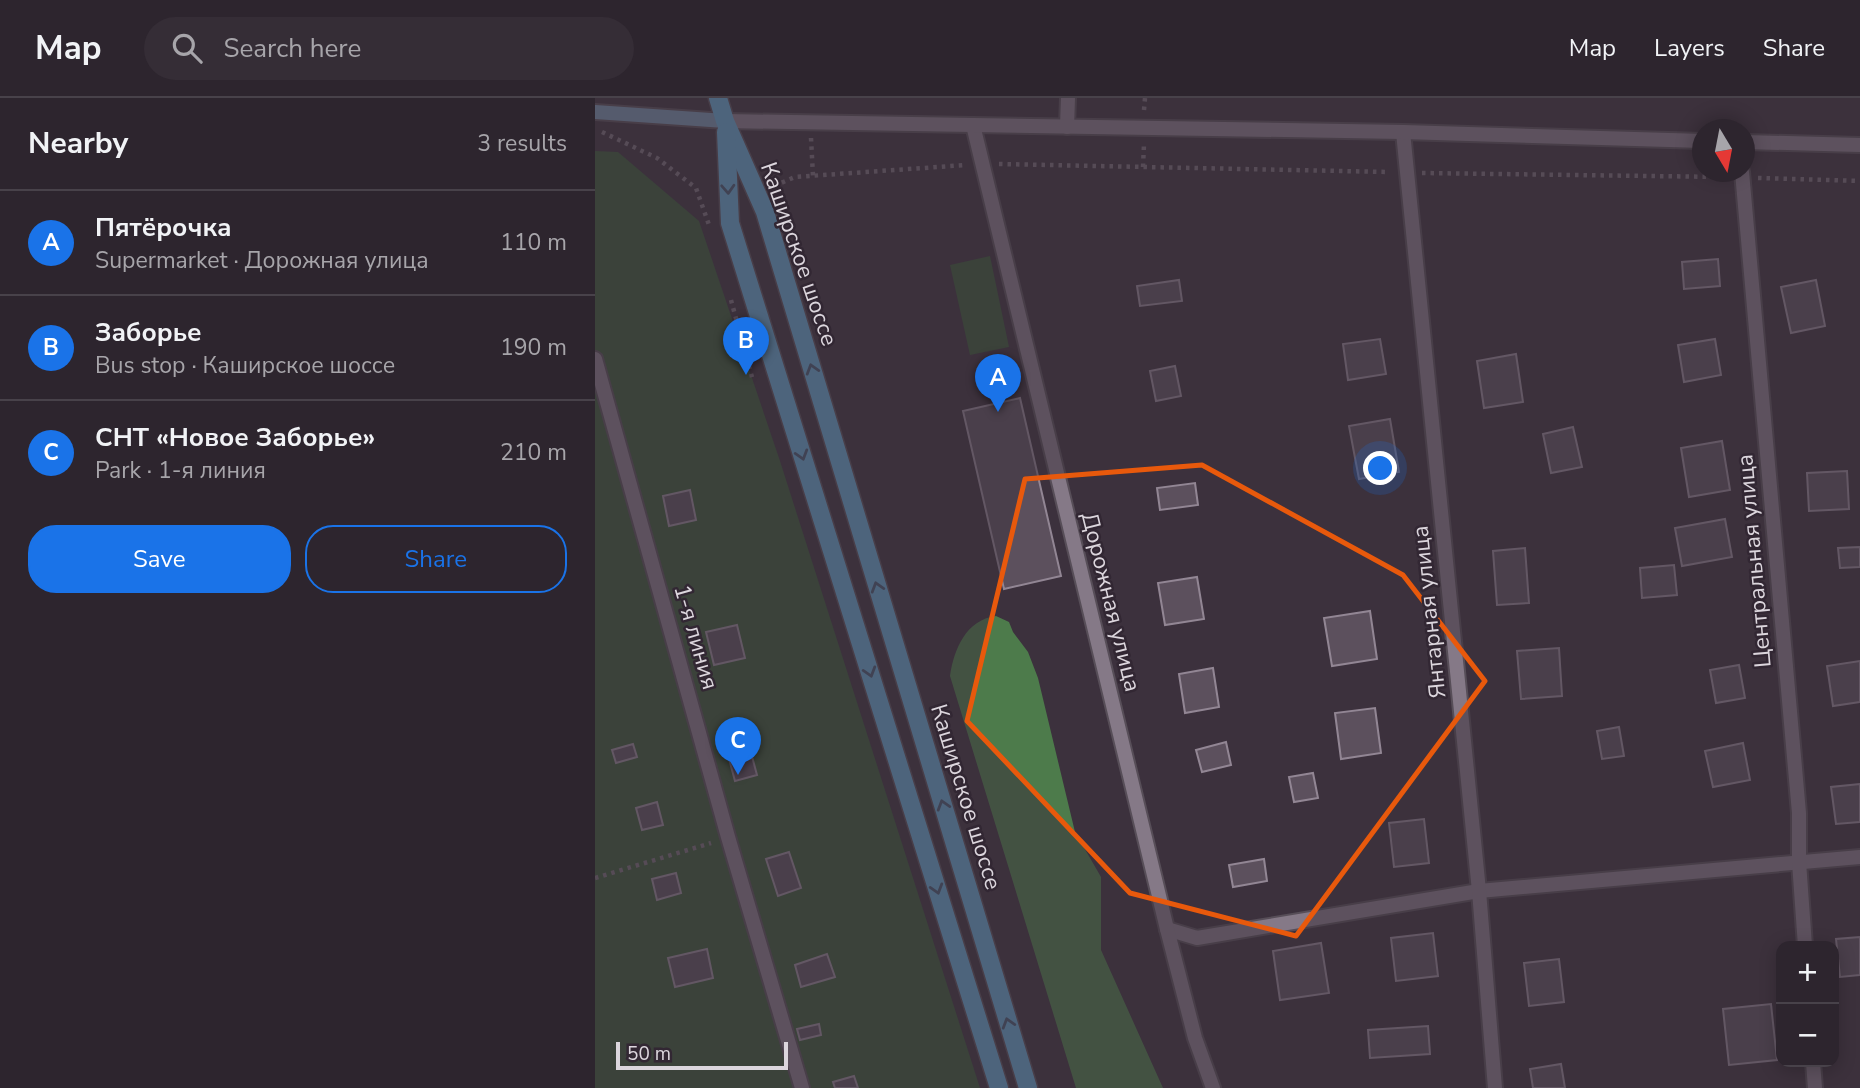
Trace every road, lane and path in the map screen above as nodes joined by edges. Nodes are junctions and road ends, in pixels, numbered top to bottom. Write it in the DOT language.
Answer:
graph roads {
  1 [pos="718,98"];
  2 [pos="1067,98"];
  3 [pos="595,112"];
  4 [pos="725,121"];
  5 [pos="973,125"];
  6 [pos="1067,127"];
  7 [pos="597,130"];
  8 [pos="1403,132"];
  9 [pos="1692,141"];
  10 [pos="1755,142"];
  11 [pos="1860,145"];
  12 [pos="982,164"];
  13 [pos="1407,173"];
  14 [pos="1692,174"];
  15 [pos="1755,175"];
  16 [pos="1860,181"];
  17 [pos="1743,182"];
  18 [pos="757,194"];
  19 [pos="729,202"];
  20 [pos="703,209"];
  21 [pos="712,234"];
  22 [pos="729,295"];
  23 [pos="595,359"];
  24 [pos="753,381"];
  25 [pos="729,837"];
  26 [pos="1860,857"];
  27 [pos="1799,862"];
  28 [pos="595,878"];
  29 [pos="1479,891"];
  30 [pos="1167,929"];
  31 [pos="1805,941"];
  32 [pos="1813,1067"];
  33 [pos="802,1088"];
  34 [pos="999,1088"];
  35 [pos="1028,1088"];
  36 [pos="1213,1088"];
  37 [pos="1495,1088"];
  38 [pos="1815,1088"];
  1 -- 4 [label="main road"];
  2 -- 6 [label="street"];
  3 -- 4 [label="main road"];
  4 -- 5 [label="street"];
  4 -- 18 [label="main road, Каширское шоссе"];
  4 -- 19 [label="main road, Каширское шоссе, one-way"];
  5 -- 6 [label="street"];
  5 -- 12 [label="street, Дорожная улица"];
  6 -- 8 [label="street"];
  7 -- 20 [label="path"];
  8 -- 9 [label="street"];
  8 -- 13 [label="street, Янтарная улица"];
  10 -- 11 [label="street"];
  12 -- 13 [label="path"];
  12 -- 18 [label="path"];
  12 -- 30 [label="street, Дорожная улица"];
  13 -- 14 [label="path"];
  13 -- 29 [label="street, Янтарная улица"];
  15 -- 16 [label="path"];
  17 -- 27 [label="street, Центральная улица"];
  35 -- 18 [label="main road, Каширское шоссе, one-way"];
  19 -- 20 [label="path"];
  19 -- 34 [label="main road, Каширское шоссе, one-way"];
  20 -- 21 [label="path"];
  22 -- 24 [label="path"];
  23 -- 25 [label="street, 1-я линия"];
  25 -- 28 [label="path"];
  25 -- 33 [label="street, 1-я линия"];
  26 -- 27 [label="street"];
  27 -- 29 [label="street"];
  27 -- 31 [label="street, Центральная улица"];
  29 -- 30 [label="street"];
  29 -- 37 [label="street, Янтарная улица"];
  30 -- 36 [label="street, Дорожная улица"];
  32 -- 38 [label="street"];
}
